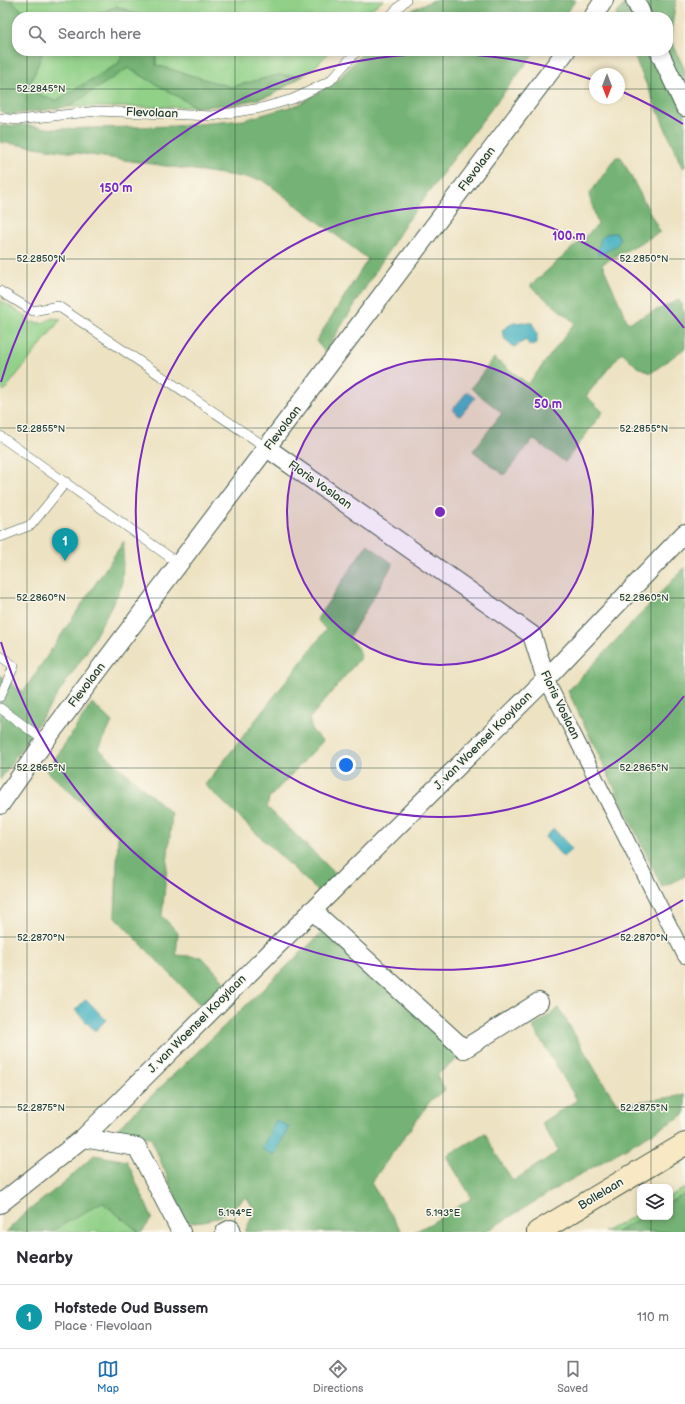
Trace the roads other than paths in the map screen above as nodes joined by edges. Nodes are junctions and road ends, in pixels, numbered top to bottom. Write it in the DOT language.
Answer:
graph roads {
  1 [pos="406,0"];
  2 [pos="604,0"];
  3 [pos="635,0"];
  4 [pos="394,12"];
  5 [pos="596,12"];
  6 [pos="641,12"];
  7 [pos="352,56"];
  8 [pos="562,56"];
  9 [pos="661,56"];
  10 [pos="685,107"];
  11 [pos="0,118"];
  12 [pos="0,291"];
  13 [pos="0,436"];
  14 [pos="267,448"];
  15 [pos="66,482"];
  16 [pos="685,533"];
  17 [pos="0,537"];
  18 [pos="178,563"];
  19 [pos="0,656"];
  20 [pos="546,679"];
  21 [pos="0,697"];
  22 [pos="0,708"];
  23 [pos="45,740"];
  24 [pos="0,805"];
  25 [pos="312,910"];
  26 [pos="685,956"];
  27 [pos="539,1002"];
  28 [pos="83,1138"];
  29 [pos="685,1144"];
  30 [pos="0,1204"];
  31 [pos="181,1232"];
  32 [pos="538,1232"];
  1 -- 4 [label="lane"];
  2 -- 5 [label="street"];
  3 -- 6 [label="street"];
  7 -- 11 [label="lane, Flevolaan"];
  8 -- 14 [label="street, Flevolaan"];
  9 -- 10 [label="street"];
  12 -- 14 [label="lane"];
  13 -- 15 [label="lane"];
  14 -- 18 [label="street, Flevolaan"];
  14 -- 20 [label="street, Floris Voslaan"];
  15 -- 17 [label="lane"];
  15 -- 18 [label="lane"];
  16 -- 20 [label="street, J. van Woensel Kooylaan"];
  18 -- 23 [label="street, Flevolaan"];
  19 -- 21 [label="lane"];
  20 -- 25 [label="street, J. van Woensel Kooylaan"];
  20 -- 26 [label="street, Floris Voslaan"];
  22 -- 23 [label="lane"];
  23 -- 24 [label="street, Flevolaan"];
  25 -- 27 [label="street"];
  25 -- 28 [label="street, J. van Woensel Kooylaan"];
  28 -- 30 [label="street, J. van Woensel Kooylaan"];
  28 -- 31 [label="street"];
  29 -- 32 [label="main road, Bollelaan"];
}
